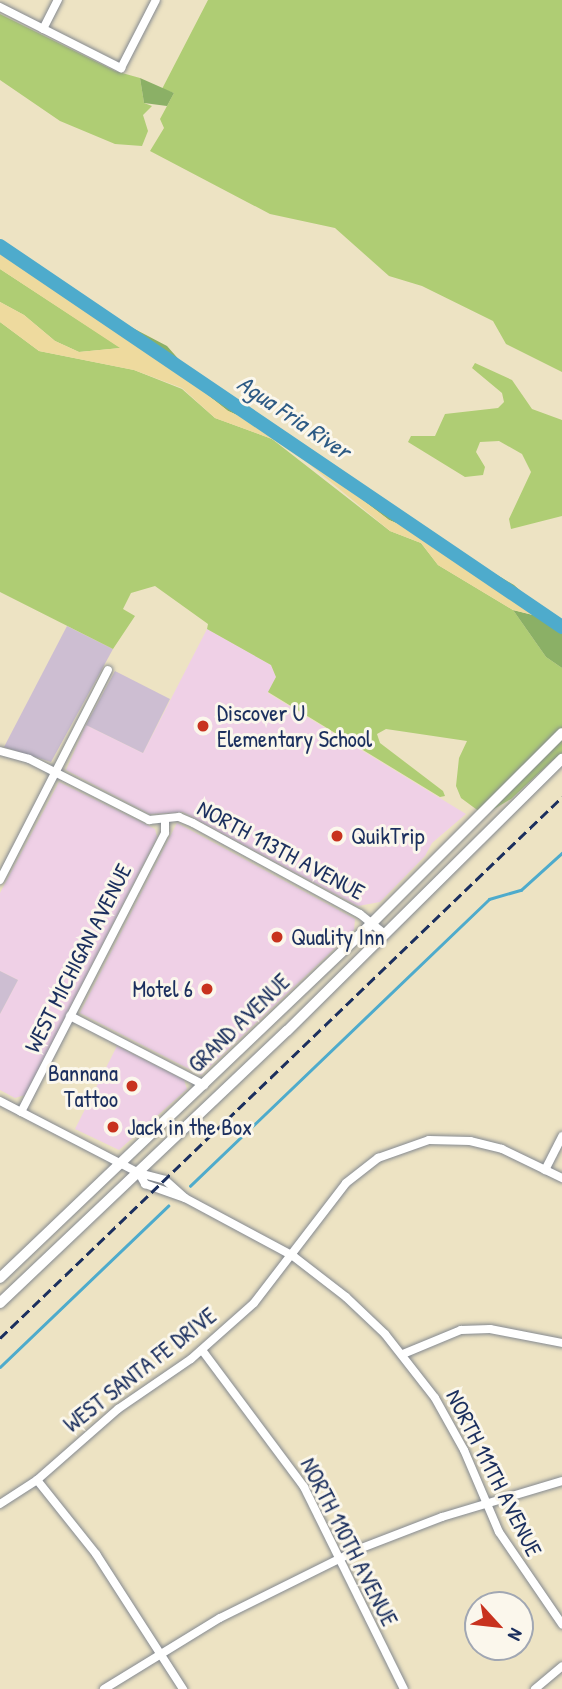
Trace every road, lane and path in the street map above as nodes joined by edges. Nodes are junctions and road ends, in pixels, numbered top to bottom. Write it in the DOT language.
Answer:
graph roads {
  1 [pos="58,0"];
  2 [pos="156,0"];
  3 [pos="0,7"];
  4 [pos="43,29"];
  5 [pos="108,670"];
  6 [pos="562,733"];
  7 [pos="0,751"];
  8 [pos="562,759"];
  9 [pos="55,773"];
  10 [pos="165,820"];
  11 [pos="0,880"];
  12 [pos="373,922"];
  13 [pos="385,934"];
  14 [pos="70,1016"];
  15 [pos="205,1085"];
  16 [pos="0,1101"];
  17 [pos="21,1112"];
  18 [pos="562,1136"];
  19 [pos="121,1164"];
  20 [pos="545,1170"];
  21 [pos="139,1173"];
  22 [pos="562,1178"];
  23 [pos="293,1256"];
  24 [pos="0,1278"];
  25 [pos="0,1303"];
  26 [pos="562,1343"];
  27 [pos="202,1350"];
  28 [pos="403,1354"];
  29 [pos="37,1480"];
  30 [pos="557,1482"];
  31 [pos="485,1502"];
  32 [pos="0,1504"];
  33 [pos="338,1560"];
  34 [pos="562,1624"];
  35 [pos="158,1655"];
  36 [pos="562,1666"];
  37 [pos="104,1689"];
  38 [pos="183,1689"];
  39 [pos="404,1689"];
  40 [pos="535,1689"];
  1 -- 4 [label="street"];
  2 -- 4 [label="street"];
  3 -- 4 [label="street"];
  5 -- 9 [label="street"];
  6 -- 12 [label="highway, GRAND AVENUE"];
  7 -- 9 [label="street, NORTH 113TH AVENUE"];
  8 -- 13 [label="highway, GRAND AVENUE"];
  9 -- 10 [label="street, NORTH 113TH AVENUE"];
  9 -- 11 [label="street"];
  10 -- 12 [label="street, NORTH 113TH AVENUE"];
  10 -- 14 [label="street, WEST MICHIGAN AVENUE"];
  12 -- 13 [label="street, NORTH 113TH AVENUE"];
  12 -- 15 [label="highway, GRAND AVENUE"];
  13 -- 21 [label="highway, GRAND AVENUE"];
  14 -- 15 [label="street"];
  14 -- 17 [label="street, WEST MICHIGAN AVENUE"];
  15 -- 19 [label="highway, GRAND AVENUE"];
  16 -- 17 [label="street, NORTH 111TH AVENUE"];
  17 -- 19 [label="street, NORTH 111TH AVENUE"];
  18 -- 20 [label="street"];
  19 -- 21 [label="street, NORTH 111TH AVENUE"];
  19 -- 24 [label="highway, GRAND AVENUE"];
  20 -- 22 [label="street, WEST SANTA FE DRIVE"];
  20 -- 23 [label="street, WEST SANTA FE DRIVE"];
  21 -- 23 [label="street, NORTH 111TH AVENUE"];
  21 -- 25 [label="highway, GRAND AVENUE"];
  23 -- 27 [label="street, WEST SANTA FE DRIVE"];
  23 -- 28 [label="street, NORTH 111TH AVENUE"];
  26 -- 28 [label="street"];
  27 -- 29 [label="street, WEST SANTA FE DRIVE"];
  27 -- 33 [label="street, NORTH 110TH AVENUE"];
  28 -- 31 [label="street, NORTH 111TH AVENUE"];
  29 -- 32 [label="street, WEST SANTA FE DRIVE"];
  29 -- 35 [label="street"];
  30 -- 31 [label="street"];
  31 -- 33 [label="street"];
  31 -- 34 [label="street, NORTH 111TH AVENUE"];
  33 -- 35 [label="street"];
  33 -- 39 [label="street, NORTH 110TH AVENUE"];
  35 -- 37 [label="street"];
  35 -- 38 [label="street"];
  36 -- 40 [label="street"];
}
